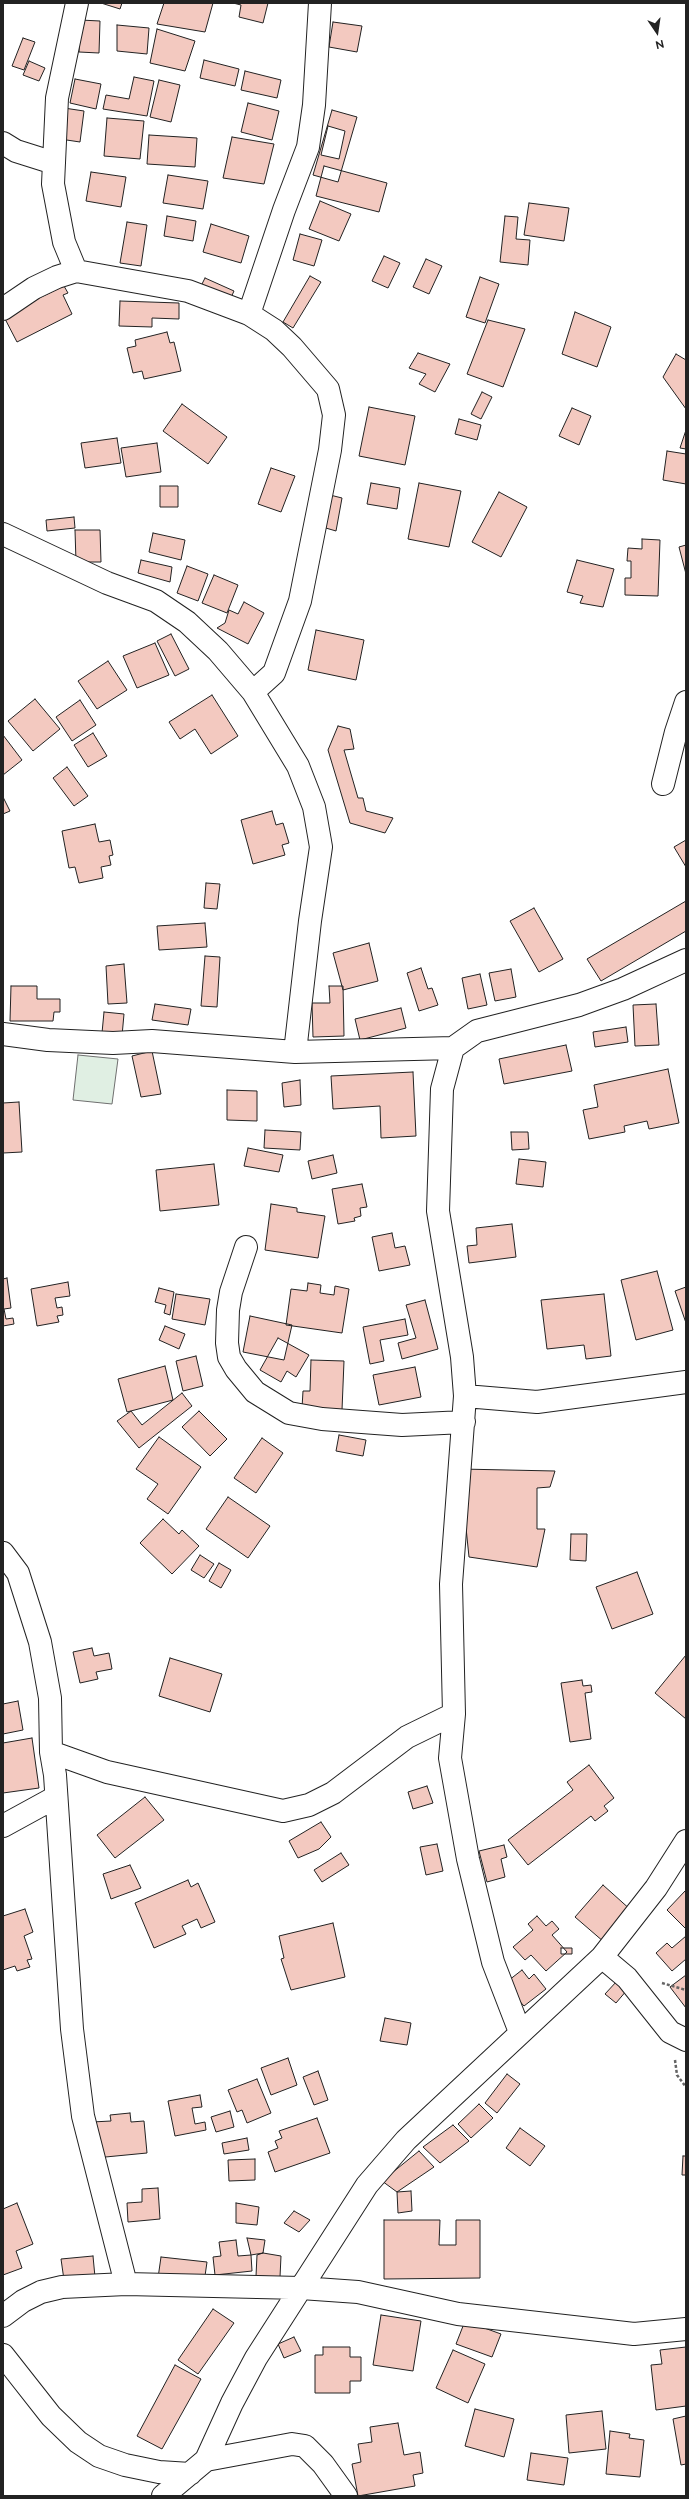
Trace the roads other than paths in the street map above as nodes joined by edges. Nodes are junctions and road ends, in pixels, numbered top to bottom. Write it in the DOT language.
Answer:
graph roads {
  1 [pos="77,3"];
  2 [pos="320,3"];
  3 [pos="3,143"];
  4 [pos="54,163"];
  5 [pos="76,271"];
  6 [pos="3,309"];
  7 [pos="249,314"];
  8 [pos="3,534"];
  9 [pos="253,692"];
  10 [pos="686,702"];
  11 [pos="663,784"];
  12 [pos="686,960"];
  13 [pos="3,1034"];
  14 [pos="453,1048"];
  15 [pos="295,1052"];
  16 [pos="246,1247"];
  17 [pos="686,1382"];
  18 [pos="465,1396"];
  19 [pos="464,1422"];
  20 [pos="3,1553"];
  21 [pos="454,1714"];
  22 [pos="51,1752"];
  23 [pos="56,1797"];
  24 [pos="3,1826"];
  25 [pos="686,1841"];
  26 [pos="602,1957"];
  27 [pos="520,2032"];
  28 [pos="686,2040"];
  29 [pos="126,2284"];
  30 [pos="301,2288"];
  31 [pos="3,2316"];
  32 [pos="686,2329"];
  33 [pos="3,2355"];
  34 [pos="206,2460"];
  35 [pos="190,2474"];
  36 [pos="163,2496"];
  37 [pos="346,2496"];
  1 -- 4 [label="street"];
  2 -- 7 [label="street"];
  3 -- 4 [label="street"];
  4 -- 5 [label="street"];
  5 -- 6 [label="street"];
  5 -- 7 [label="street"];
  7 -- 9 [label="street"];
  8 -- 9 [label="street"];
  9 -- 15 [label="street"];
  10 -- 11 [label="street"];
  12 -- 14 [label="street"];
  13 -- 15 [label="street"];
  14 -- 15 [label="street"];
  14 -- 18 [label="street"];
  16 -- 19 [label="street"];
  17 -- 18 [label="street"];
  18 -- 19 [label="street"];
  19 -- 21 [label="street"];
  20 -- 22 [label="street"];
  21 -- 22 [label="street"];
  21 -- 27 [label="street"];
  22 -- 23 [label="street"];
  23 -- 24 [label="street"];
  23 -- 29 [label="street"];
  25 -- 26 [label="street"];
  26 -- 27 [label="street"];
  26 -- 28 [label="street"];
  27 -- 30 [label="street"];
  29 -- 30 [label="street"];
  29 -- 31 [label="street"];
  30 -- 32 [label="street"];
  30 -- 34 [label="street"];
  33 -- 35 [label="street"];
  34 -- 35 [label="street"];
  34 -- 37 [label="street"];
  35 -- 36 [label="street"];
}
